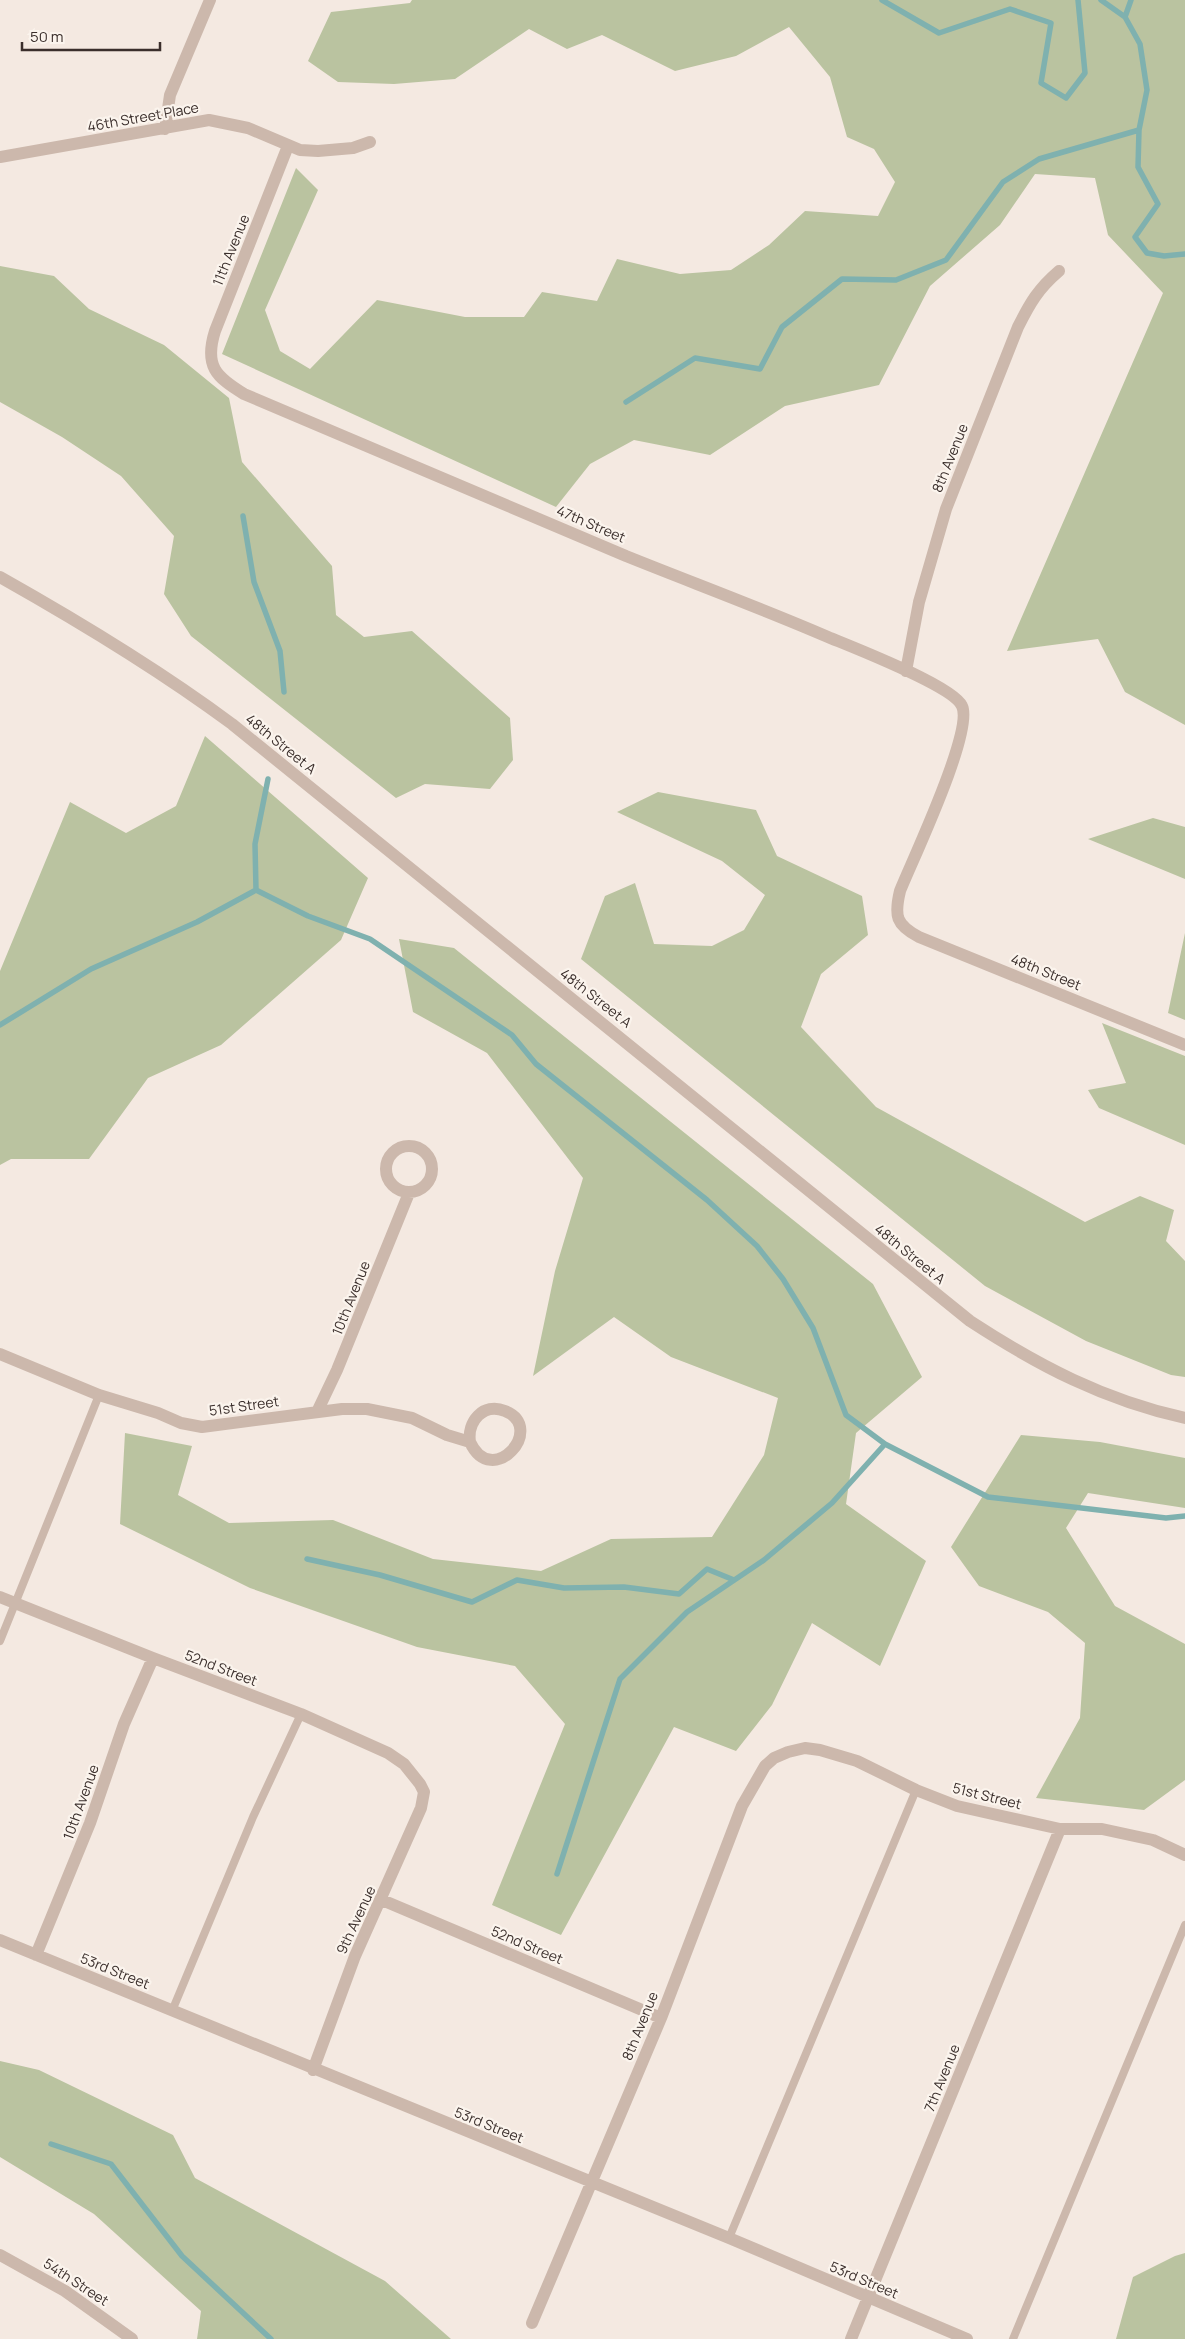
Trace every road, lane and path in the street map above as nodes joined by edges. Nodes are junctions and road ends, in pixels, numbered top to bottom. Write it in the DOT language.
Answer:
graph roads {
  1 [pos="210,0"];
  2 [pos="166,129"];
  3 [pos="370,142"];
  4 [pos="288,146"];
  5 [pos="0,158"];
  6 [pos="1059,271"];
  7 [pos="212,366"];
  8 [pos="0,577"];
  9 [pos="906,671"];
  10 [pos="900,922"];
  11 [pos="1185,1045"];
  12 [pos="409,1193"];
  13 [pos="0,1354"];
  14 [pos="99,1395"];
  15 [pos="317,1412"];
  16 [pos="1185,1418"];
  17 [pos="470,1442"];
  18 [pos="0,1597"];
  19 [pos="15,1603"];
  20 [pos="0,1641"];
  21 [pos="153,1658"];
  22 [pos="301,1714"];
  23 [pos="788,1752"];
  24 [pos="420,1784"];
  25 [pos="916,1790"];
  26 [pos="1060,1828"];
  27 [pos="1185,1855"];
  28 [pos="382,1900"];
  29 [pos="1185,1925"];
  30 [pos="0,1940"];
  31 [pos="36,1955"];
  32 [pos="172,2011"];
  33 [pos="661,2018"];
  34 [pos="313,2070"];
  35 [pos="591,2183"];
  36 [pos="729,2238"];
  37 [pos="0,2255"];
  38 [pos="868,2298"];
  39 [pos="532,2323"];
  40 [pos="132,2339"];
  41 [pos="851,2339"];
  42 [pos="966,2339"];
  43 [pos="1012,2339"];
  1 -- 2 [label="street"];
  2 -- 4 [label="street, 46th Street Place"];
  2 -- 5 [label="street, 46th Street Place"];
  3 -- 4 [label="street, 46th Street Place"];
  4 -- 7 [label="street, 11th Avenue"];
  6 -- 9 [label="street, 8th Avenue"];
  7 -- 9 [label="street, 47th Street"];
  8 -- 16 [label="street, 48th Street A"];
  9 -- 10 [label="street, 47th Street"];
  10 -- 11 [label="street, 48th Street"];
  12 -- 15 [label="street, 10th Avenue"];
  13 -- 14 [label="street, 51st Street"];
  14 -- 15 [label="street, 51st Street"];
  14 -- 19 [label="lane"];
  15 -- 17 [label="street, 51st Street"];
  17 -- 17 [label="street, 51st Street"];
  18 -- 19 [label="street, 52nd Street"];
  19 -- 20 [label="lane"];
  19 -- 21 [label="street, 52nd Street"];
  21 -- 22 [label="street, 52nd Street"];
  21 -- 31 [label="street, 10th Avenue"];
  22 -- 24 [label="street, 52nd Street"];
  22 -- 32 [label="lane"];
  23 -- 25 [label="street, 51st Street"];
  23 -- 33 [label="street, 8th Avenue"];
  24 -- 28 [label="street, 9th Avenue"];
  25 -- 26 [label="street, 51st Street"];
  25 -- 36 [label="lane"];
  26 -- 27 [label="street, 51st Street"];
  26 -- 38 [label="street, 7th Avenue"];
  28 -- 33 [label="street, 52nd Street"];
  28 -- 34 [label="street, 9th Avenue"];
  29 -- 43 [label="lane"];
  30 -- 31 [label="street, 53rd Street"];
  31 -- 32 [label="street, 53rd Street"];
  32 -- 34 [label="street, 53rd Street"];
  33 -- 35 [label="street, 8th Avenue"];
  34 -- 35 [label="street, 53rd Street"];
  35 -- 36 [label="street, 53rd Street"];
  35 -- 39 [label="street, 8th Avenue"];
  36 -- 38 [label="street, 53rd Street"];
  37 -- 40 [label="street, 54th Street"];
  38 -- 41 [label="street, 7th Avenue"];
  38 -- 42 [label="street, 53rd Street"];
}
